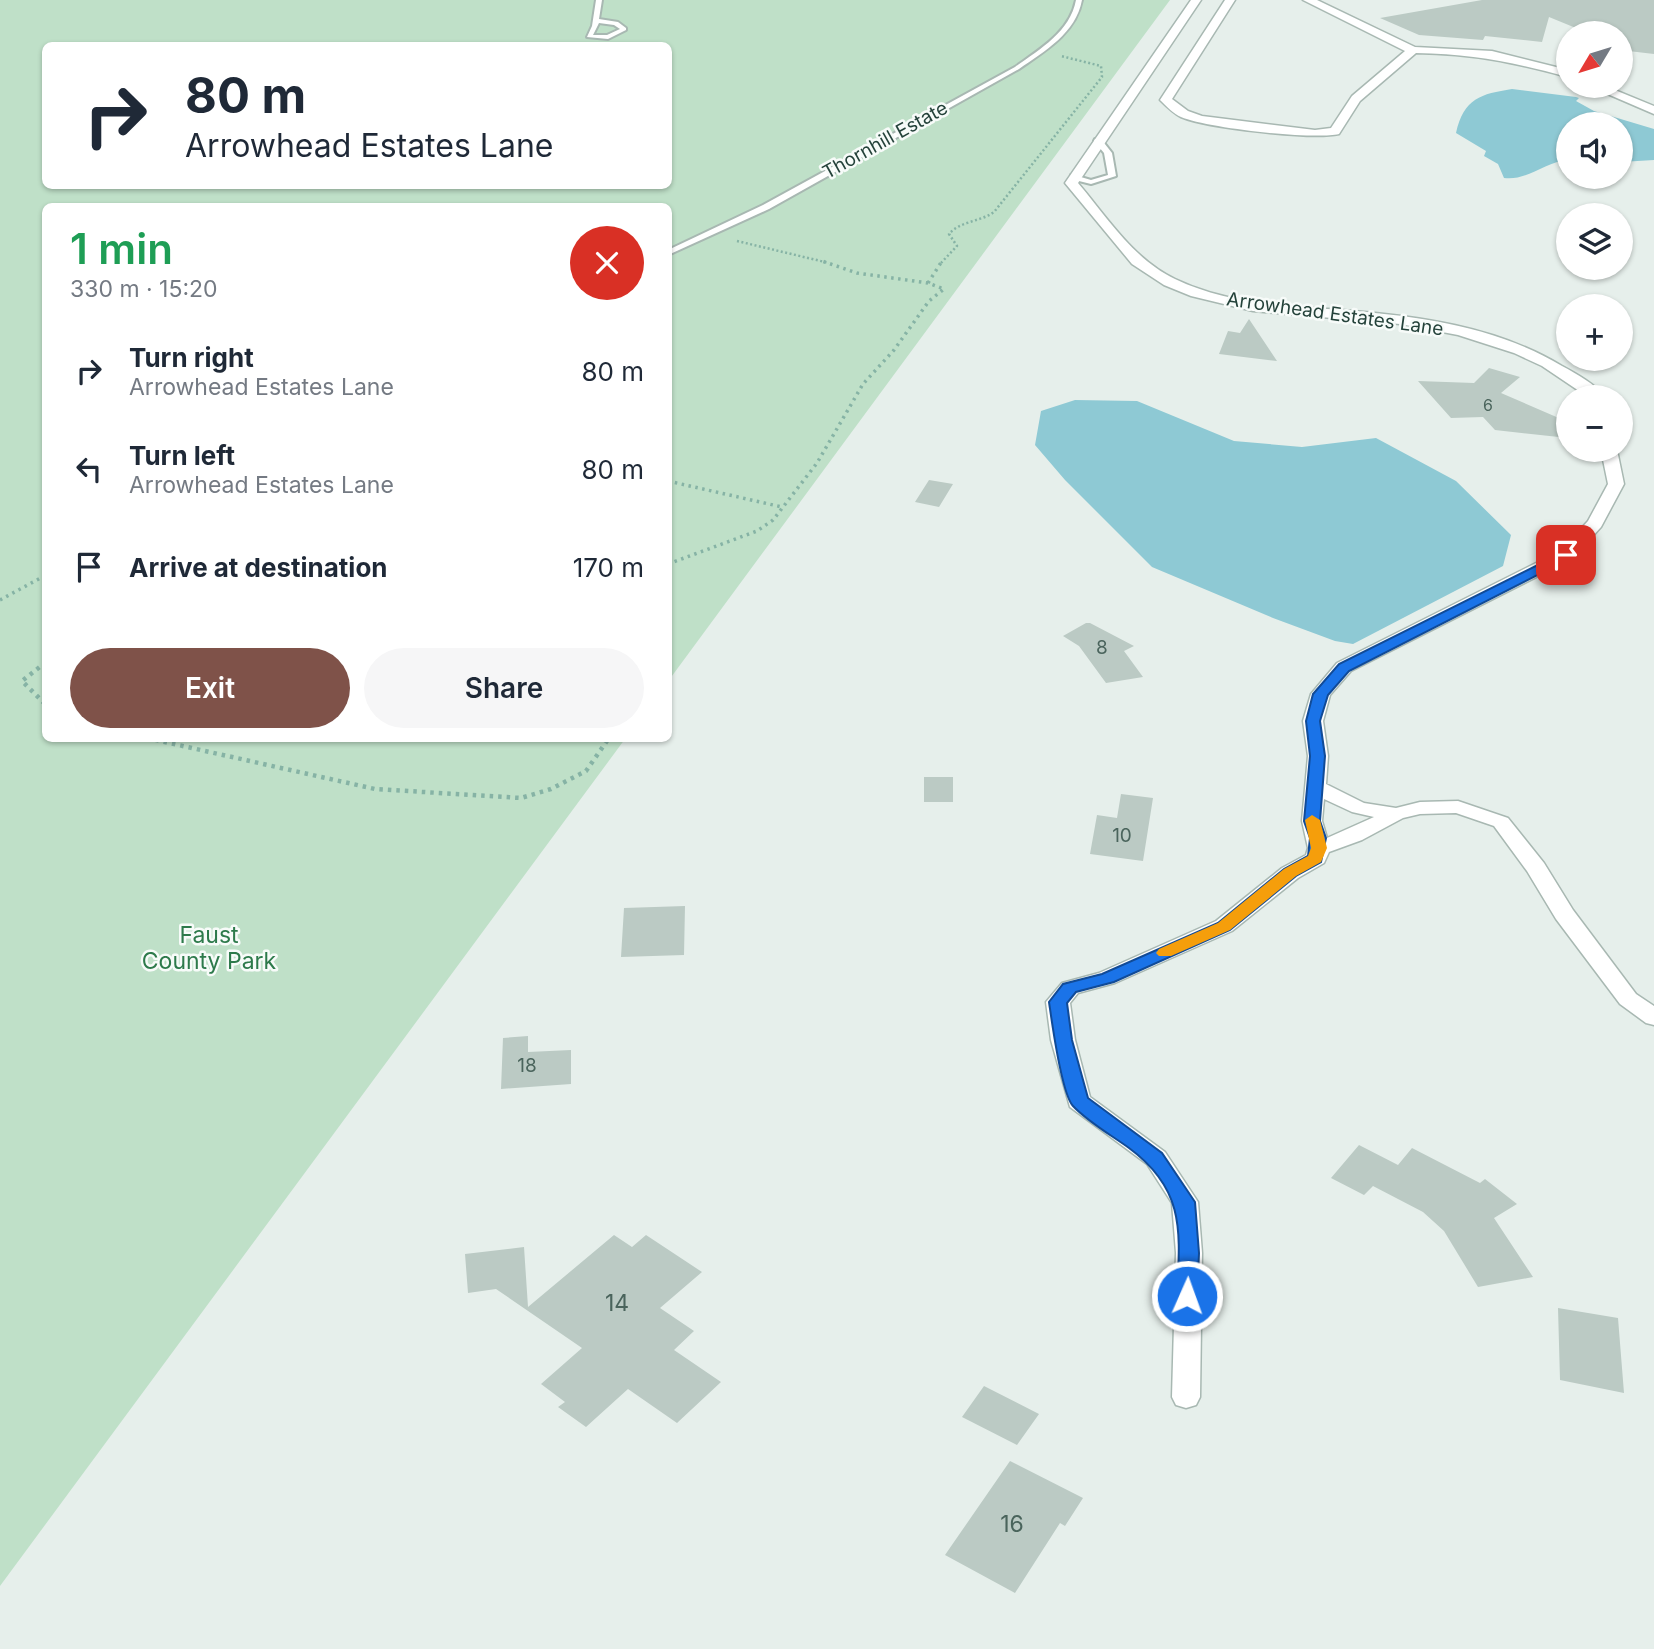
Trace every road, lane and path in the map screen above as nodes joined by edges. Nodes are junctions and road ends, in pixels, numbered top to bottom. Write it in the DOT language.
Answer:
graph roads {
  1 [pos="599,0"];
  2 [pos="1079,0"];
  3 [pos="1196,0"];
  4 [pos="1230,0"];
  5 [pos="1308,0"];
  6 [pos="596,21"];
  7 [pos="1413,50"];
  8 [pos="1040,51"];
  9 [pos="1556,70"];
  10 [pos="1624,98"];
  11 [pos="1654,110"];
  12 [pos="1098,141"];
  13 [pos="1074,177"];
  14 [pos="709,234"];
  15 [pos="672,251"];
  16 [pos="928,283"];
  17 [pos="1584,385"];
  18 [pos="1611,462"];
  19 [pos="672,482"];
  20 [pos="782,507"];
  21 [pos="672,563"];
  22 [pos="42,577"];
  23 [pos="0,600"];
  24 [pos="42,665"];
  25 [pos="42,701"];
  26 [pos="165,742"];
  27 [pos="606,742"];
  28 [pos="1317,788"];
  29 [pos="1396,814"];
  30 [pos="1319,848"];
  31 [pos="1654,1017"];
  32 [pos="1186,1397"];
  1 -- 6 [label="lane"];
  2 -- 8 [label="lane, Thornhill Estate"];
  3 -- 12 [label="street"];
  4 -- 7 [label="street"];
  5 -- 7 [label="street"];
  6 -- 6 [label="lane"];
  7 -- 9 [label="street"];
  8 -- 14 [label="lane, Thornhill Estate"];
  8 -- 16 [label="path"];
  10 -- 11 [label="street"];
  12 -- 13 [label="street"];
  12 -- 13 [label="lane"];
  13 -- 17 [label="street, Arrowhead Estates Lane"];
  14 -- 15 [label="lane, Thornhill Estate"];
  14 -- 16 [label="path"];
  16 -- 20 [label="path"];
  18 -- 28 [label="street"];
  19 -- 20 [label="path"];
  20 -- 21 [label="path"];
  22 -- 23 [label="path"];
  24 -- 25 [label="path"];
  26 -- 27 [label="path"];
  28 -- 29 [label="street"];
  28 -- 30 [label="street"];
  29 -- 30 [label="street"];
  29 -- 31 [label="street"];
  30 -- 32 [label="street"];
}
